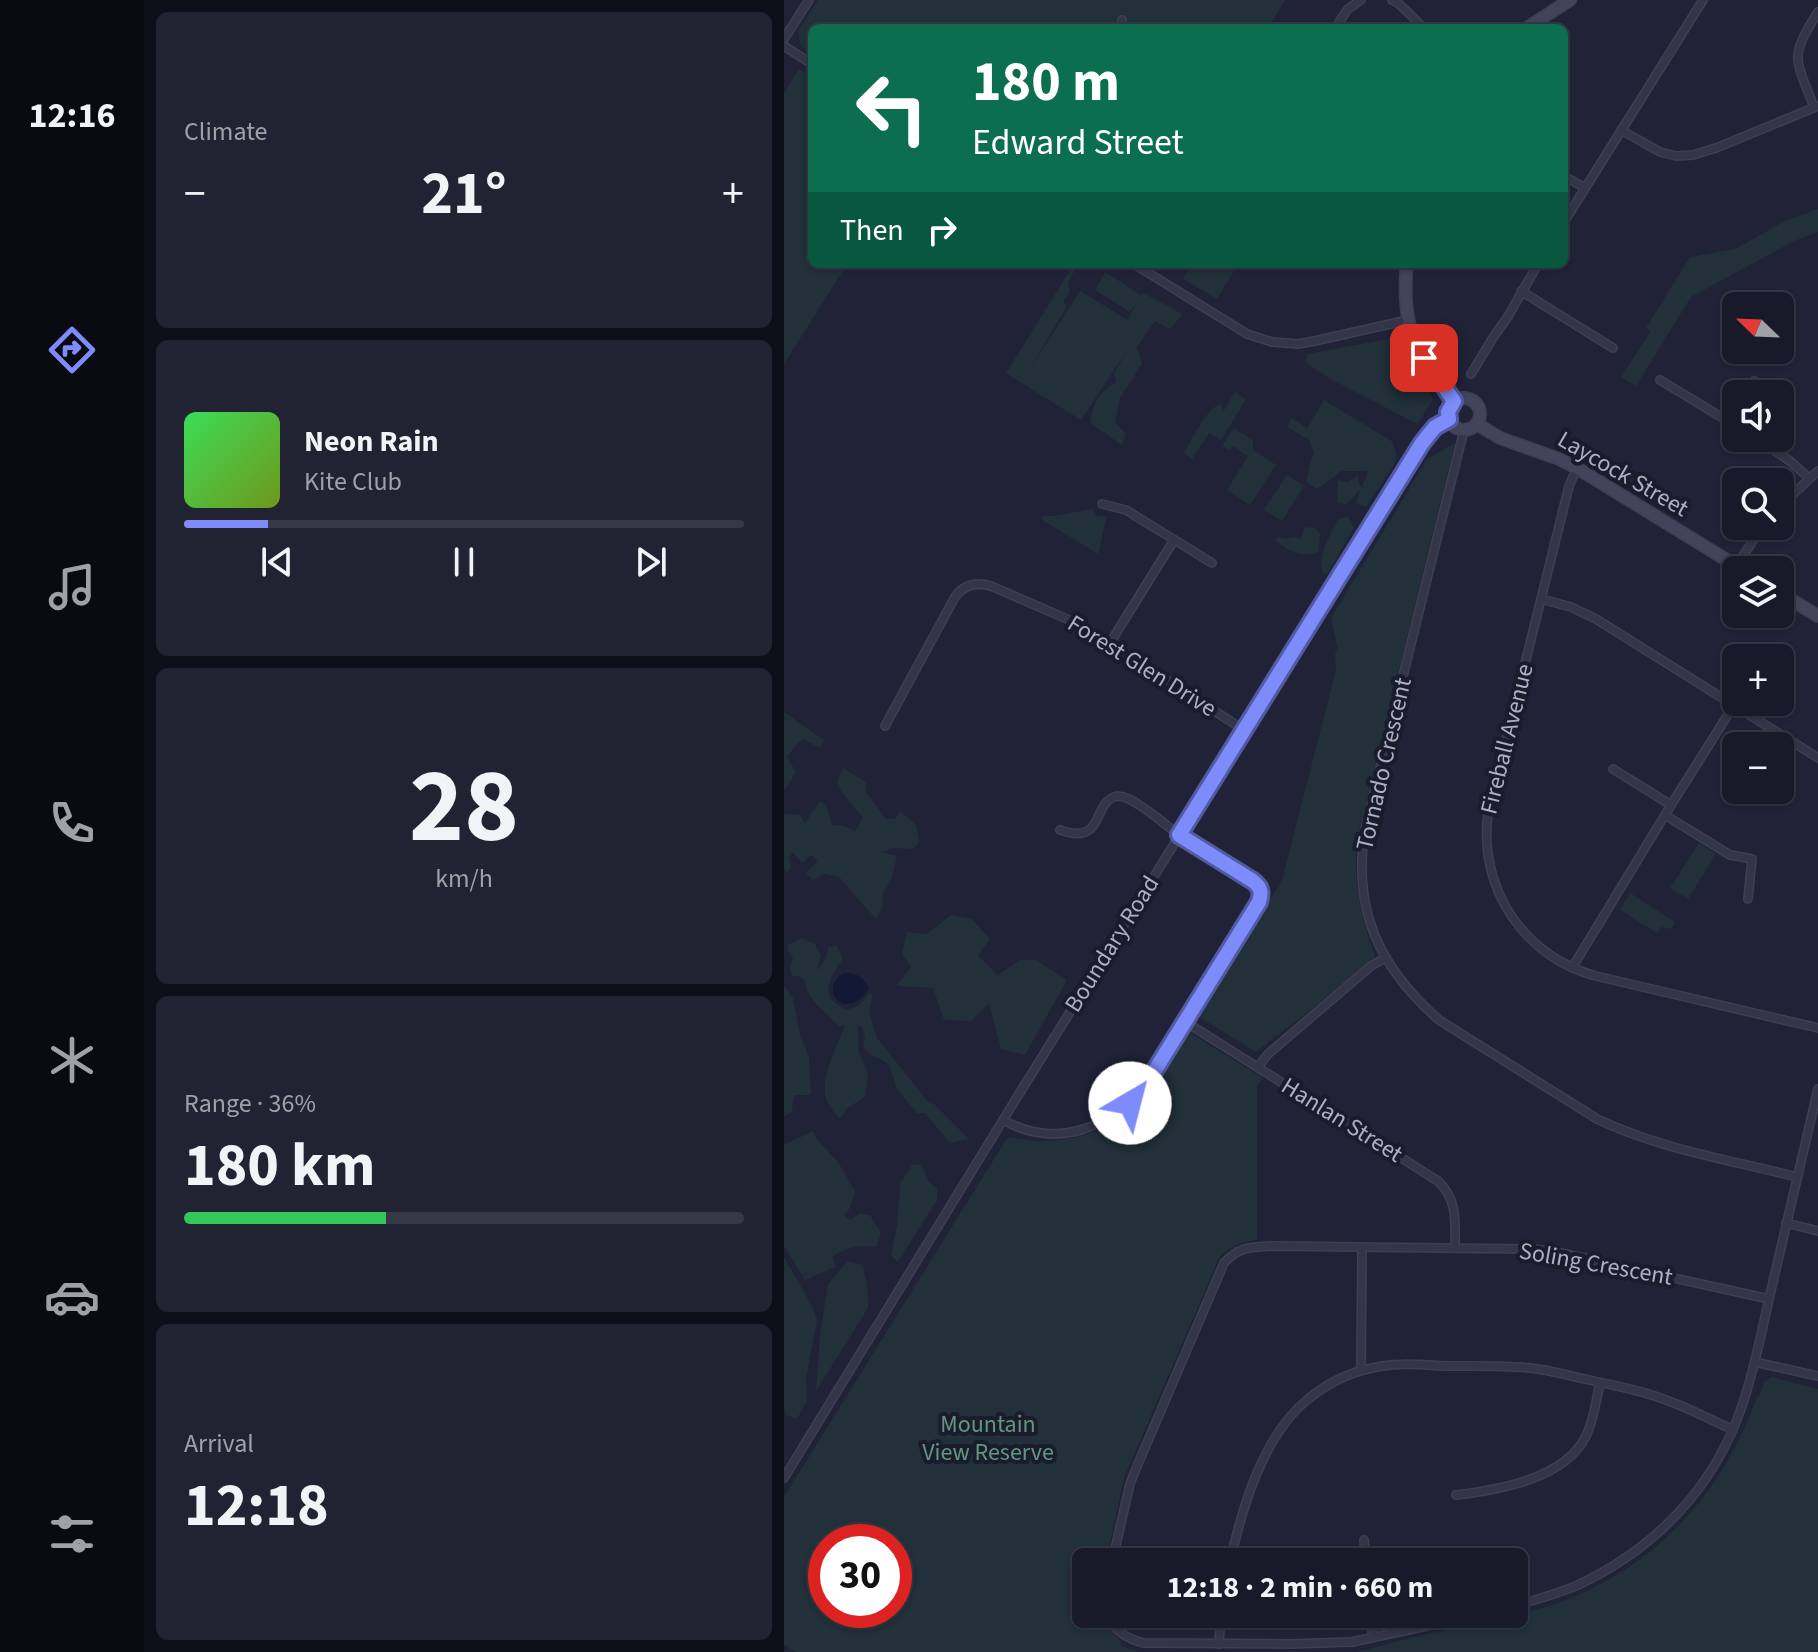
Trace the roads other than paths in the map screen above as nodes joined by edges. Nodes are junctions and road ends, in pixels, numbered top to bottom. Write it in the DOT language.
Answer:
graph roads {
  1 [pos="809,0"];
  2 [pos="1361,0"];
  3 [pos="1392,0"];
  4 [pos="1570,0"];
  5 [pos="1703,0"];
  6 [pos="1818,12"];
  7 [pos="1338,24"];
  8 [pos="1420,24"];
  9 [pos="1533,24"];
  10 [pos="784,39"];
  11 [pos="784,46"];
  12 [pos="808,61"];
  13 [pos="1816,106"];
  14 [pos="1621,130"];
  15 [pos="1568,178"];
  16 [pos="1585,188"];
  17 [pos="1568,216"];
  18 [pos="1140,268"];
  19 [pos="1407,268"];
  20 [pos="1535,268"];
  21 [pos="1521,291"];
  22 [pos="1408,320"];
  23 [pos="1613,348"];
  24 [pos="1471,374"];
  25 [pos="1660,380"];
  26 [pos="1454,401"];
  27 [pos="1722,417"];
  28 [pos="1449,419"];
  29 [pos="1477,424"];
  30 [pos="1464,430"];
  31 [pos="1777,452"];
  32 [pos="1577,468"];
  33 [pos="1818,471"];
  34 [pos="1809,478"];
  35 [pos="1794,492"];
  36 [pos="1102,504"];
  37 [pos="1174,540"];
  38 [pos="1722,558"];
  39 [pos="1212,563"];
  40 [pos="1541,599"];
  41 [pos="1794,601"];
  42 [pos="1818,616"];
  43 [pos="1110,643"];
  44 [pos="1722,698"];
  45 [pos="1727,716"];
  46 [pos="1751,716"];
  47 [pos="885,726"];
  48 [pos="1244,730"];
  49 [pos="1818,758"];
  50 [pos="1613,769"];
  51 [pos="1671,805"];
  52 [pos="1665,815"];
  53 [pos="1060,830"];
  54 [pos="1179,835"];
  55 [pos="1748,899"];
  56 [pos="1385,958"];
  57 [pos="1572,968"];
  58 [pos="1184,1021"];
  59 [pos="1818,1028"];
  60 [pos="1258,1067"];
  61 [pos="1818,1092"];
  62 [pos="1003,1120"];
  63 [pos="1797,1177"];
  64 [pos="1786,1223"];
  65 [pos="1818,1231"];
  66 [pos="1362,1248"];
  67 [pos="1455,1248"];
  68 [pos="1769,1299"];
  69 [pos="1755,1362"];
  70 [pos="1361,1370"];
  71 [pos="1818,1376"];
  72 [pos="1600,1383"];
  73 [pos="1733,1430"];
  74 [pos="784,1478"];
  75 [pos="1456,1495"];
  76 [pos="1364,1540"];
  77 [pos="1115,1548"];
  78 [pos="1233,1548"];
  79 [pos="1365,1548"];
  80 [pos="1528,1601"];
  81 [pos="1115,1628"];
  82 [pos="1220,1628"];
  83 [pos="1372,1628"];
  84 [pos="1418,1628"];
  85 [pos="1373,1638"];
  86 [pos="1219,1644"];
  1 -- 10 [label="street"];
  2 -- 7 [label="street"];
  3 -- 8 [label="street"];
  4 -- 9 [label="street"];
  5 -- 14 [label="street"];
  6 -- 13 [label="street"];
  11 -- 12 [label="street"];
  13 -- 14 [label="street"];
  14 -- 16 [label="street"];
  15 -- 16 [label="street"];
  16 -- 17 [label="street"];
  18 -- 22 [label="street"];
  19 -- 22 [label="street"];
  20 -- 21 [label="street"];
  21 -- 23 [label="street"];
  21 -- 24 [label="street"];
  22 -- 26 [label="street"];
  25 -- 27 [label="street"];
  26 -- 28 [label="street"];
  26 -- 29 [label="street"];
  28 -- 30 [label="street"];
  28 -- 48 [label="street, Boundary Road"];
  29 -- 30 [label="street"];
  29 -- 32 [label="street, Laycock Street"];
  30 -- 56 [label="street, Tornado Crescent"];
  31 -- 34 [label="street"];
  32 -- 38 [label="street, Laycock Street"];
  32 -- 40 [label="street, Fireball Avenue"];
  33 -- 34 [label="street"];
  34 -- 35 [label="street"];
  36 -- 37 [label="street"];
  37 -- 39 [label="street"];
  37 -- 43 [label="street"];
  40 -- 44 [label="street"];
  40 -- 57 [label="street, Fireball Avenue"];
  41 -- 42 [label="street"];
  43 -- 47 [label="street, Forest Glen Drive"];
  43 -- 48 [label="street, Forest Glen Drive"];
  45 -- 51 [label="street"];
  46 -- 49 [label="street"];
  48 -- 54 [label="street, Boundary Road"];
  50 -- 51 [label="street"];
  51 -- 52 [label="street"];
  52 -- 55 [label="street"];
  52 -- 57 [label="street"];
  53 -- 54 [label="street"];
  54 -- 58 [label="street"];
  54 -- 62 [label="street, Boundary Road"];
  56 -- 60 [label="street"];
  56 -- 63 [label="street, Tornado Crescent"];
  57 -- 59 [label="street, Fireball Avenue"];
  58 -- 60 [label="street, Hanlan Street"];
  58 -- 62 [label="street"];
  60 -- 67 [label="street, Hanlan Street"];
  61 -- 63 [label="street"];
  62 -- 74 [label="street, Boundary Road"];
  63 -- 64 [label="street"];
  64 -- 65 [label="street"];
  64 -- 68 [label="street"];
  66 -- 67 [label="street, Soling Crescent"];
  66 -- 70 [label="street"];
  66 -- 77 [label="street, Soling Crescent"];
  67 -- 68 [label="street, Soling Crescent"];
  68 -- 69 [label="street"];
  69 -- 71 [label="street"];
  69 -- 73 [label="street"];
  70 -- 72 [label="street"];
  70 -- 78 [label="street"];
  72 -- 73 [label="street"];
  72 -- 75 [label="street"];
  73 -- 80 [label="street"];
  76 -- 79 [label="street"];
  81 -- 86 [label="street"];
  82 -- 86 [label="street"];
  83 -- 85 [label="street"];
  84 -- 85 [label="street"];
  85 -- 86 [label="street"];
}
